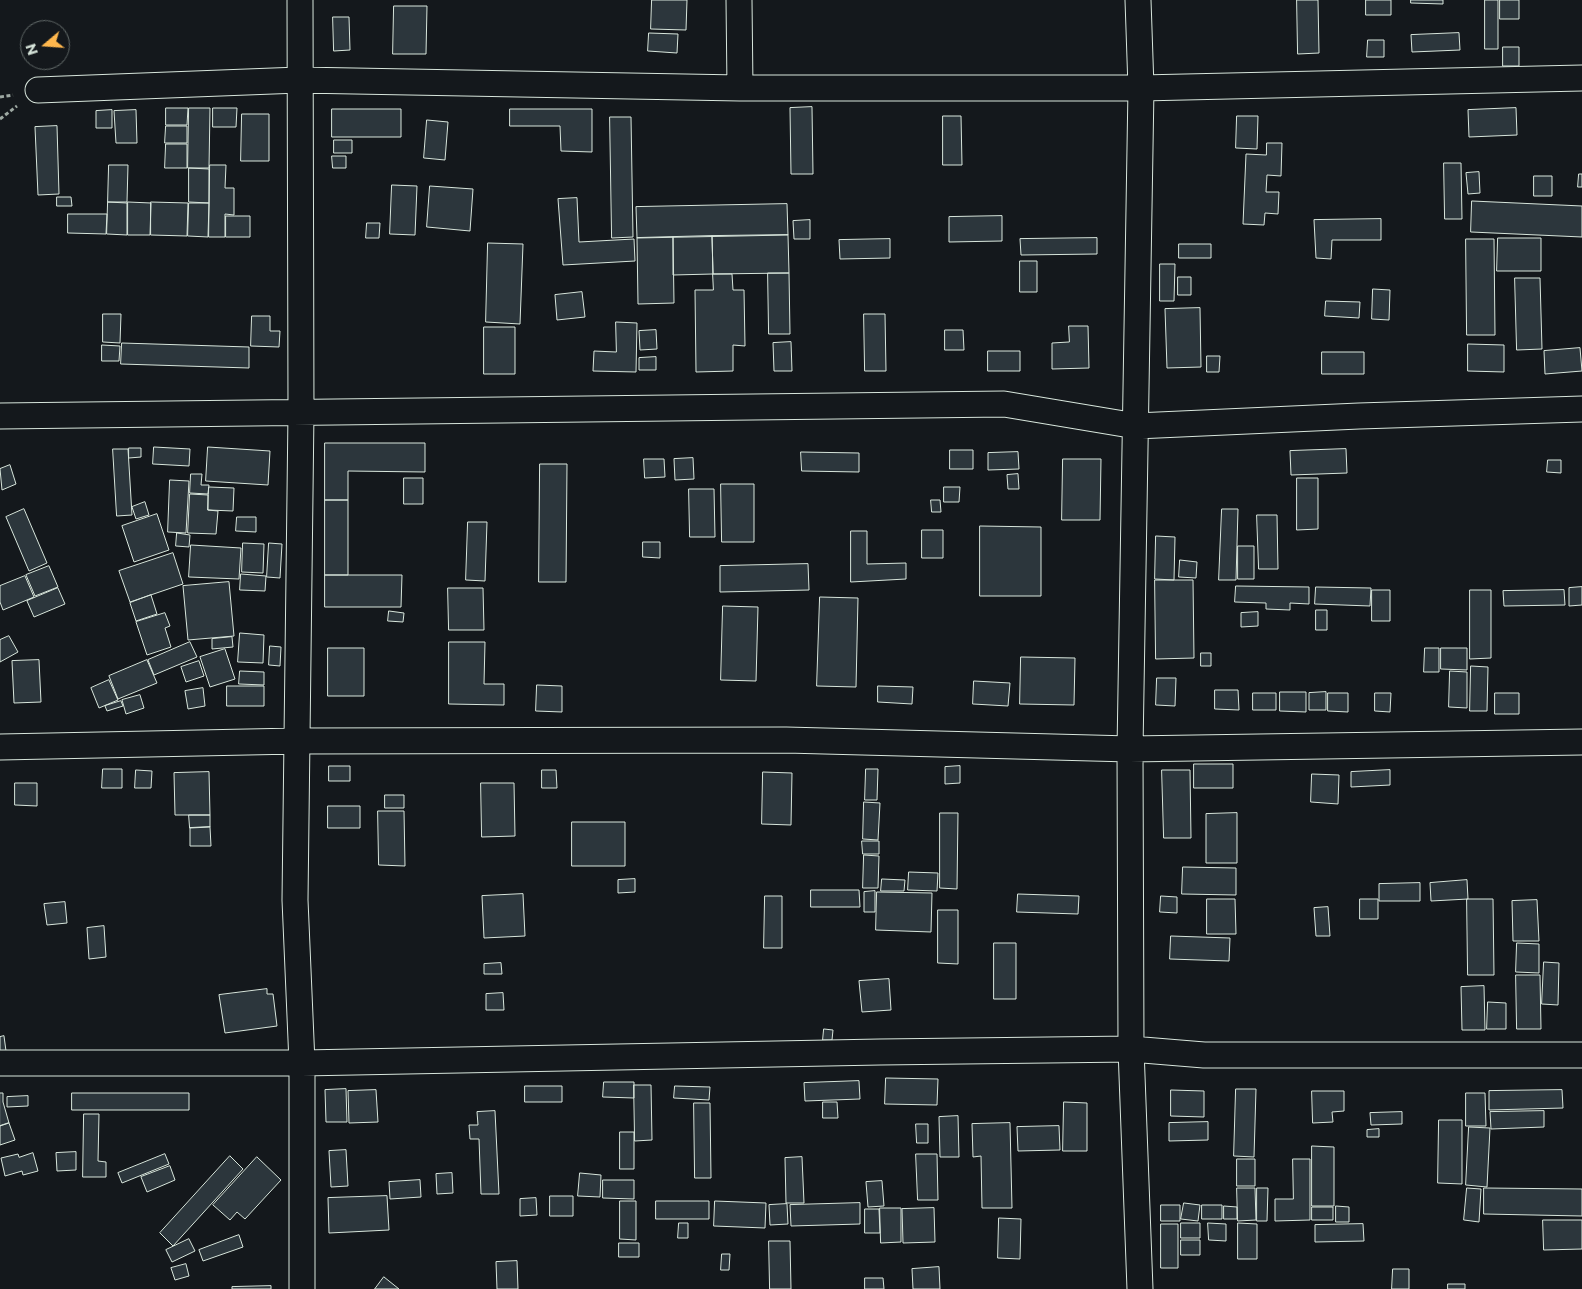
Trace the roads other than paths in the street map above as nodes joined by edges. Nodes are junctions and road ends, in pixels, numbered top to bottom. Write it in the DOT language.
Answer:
graph roads {
  1 [pos="300,0"];
  2 [pos="738,0"];
  3 [pos="1138,0"];
  4 [pos="1582,78"];
  5 [pos="299,80"];
  6 [pos="740,88"];
  7 [pos="1141,88"];
  8 [pos="38,90"];
  9 [pos="1582,409"];
  10 [pos="301,412"];
  11 [pos="0,416"];
  12 [pos="1136,426"];
  13 [pos="297,740"];
  14 [pos="1582,742"];
  15 [pos="0,747"];
  16 [pos="1130,749"];
  17 [pos="1131,1050"];
  18 [pos="1582,1055"];
  19 [pos="0,1063"];
  20 [pos="302,1063"];
  21 [pos="302,1289"];
  22 [pos="1140,1289"];
  1 -- 5 [label="street"];
  2 -- 6 [label="street"];
  3 -- 7 [label="street"];
  4 -- 7 [label="street"];
  5 -- 6 [label="street"];
  5 -- 8 [label="street"];
  5 -- 10 [label="street"];
  6 -- 7 [label="street"];
  7 -- 12 [label="street"];
  9 -- 12 [label="street"];
  10 -- 11 [label="street"];
  10 -- 12 [label="street"];
  10 -- 13 [label="street"];
  12 -- 16 [label="street"];
  13 -- 15 [label="street"];
  13 -- 16 [label="street"];
  13 -- 20 [label="street"];
  14 -- 16 [label="street"];
  16 -- 17 [label="street"];
  17 -- 18 [label="street"];
  17 -- 20 [label="street"];
  17 -- 22 [label="street"];
  19 -- 20 [label="street"];
  20 -- 21 [label="street"];
}
